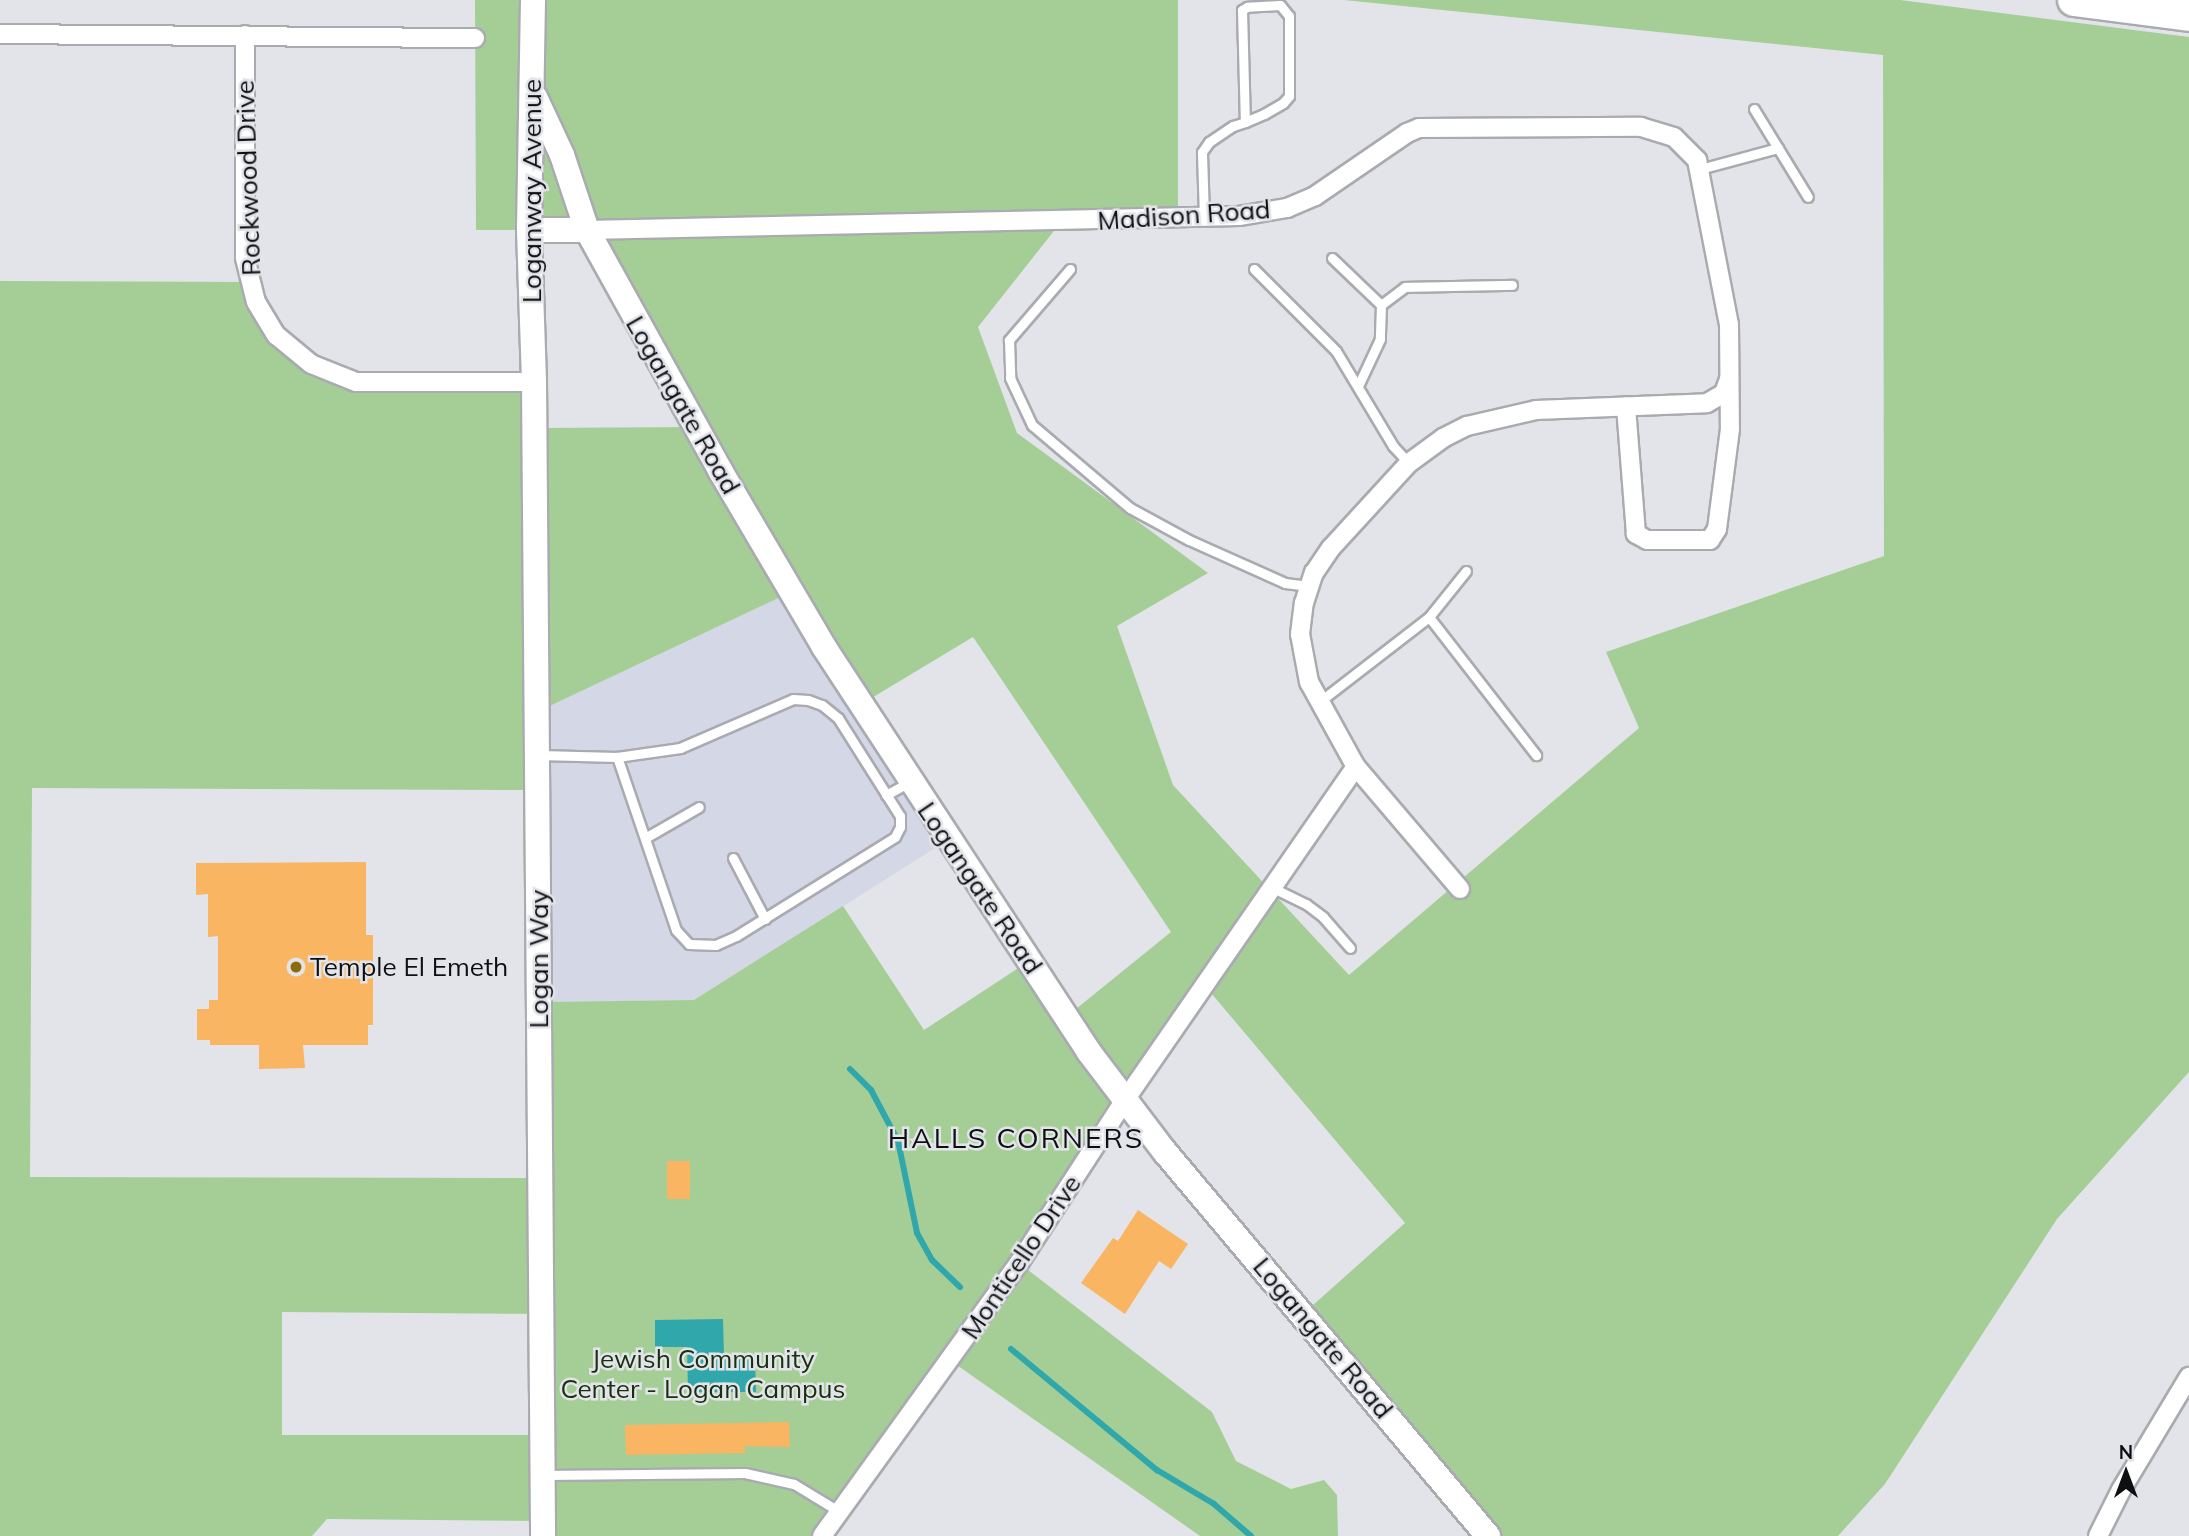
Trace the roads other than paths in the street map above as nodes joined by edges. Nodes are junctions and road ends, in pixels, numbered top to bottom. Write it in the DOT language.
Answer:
graph roads {
  1 [pos="533,0"];
  2 [pos="2074,0"];
  3 [pos="2189,15"];
  4 [pos="0,34"];
  5 [pos="245,35"];
  6 [pos="475,37"];
  7 [pos="532,89"];
  8 [pos="1754,109"];
  9 [pos="1245,122"];
  10 [pos="1778,148"];
  11 [pos="1700,169"];
  12 [pos="1808,197"];
  13 [pos="1204,217"];
  14 [pos="529,230"];
  15 [pos="587,230"];
  16 [pos="1332,258"];
  17 [pos="1070,269"];
  18 [pos="1254,269"];
  19 [pos="1512,285"];
  20 [pos="1381,305"];
  21 [pos="1731,375"];
  22 [pos="534,382"];
  23 [pos="1358,386"];
  24 [pos="1626,407"];
  25 [pos="1409,463"];
  26 [pos="1466,571"];
  27 [pos="1309,586"];
  28 [pos="1429,617"];
  29 [pos="1319,702"];
  30 [pos="537,755"];
  31 [pos="1536,755"];
  32 [pos="617,757"];
  33 [pos="1356,767"];
  34 [pos="910,782"];
  35 [pos="886,795"];
  36 [pos="699,807"];
  37 [pos="645,838"];
  38 [pos="733,858"];
  39 [pos="1273,888"];
  40 [pos="1460,889"];
  41 [pos="765,919"];
  42 [pos="1350,948"];
  43 [pos="1125,1100"];
  44 [pos="2189,1377"];
  45 [pos="543,1475"];
  46 [pos="840,1512"];
  47 [pos="543,1536"];
  48 [pos="822,1536"];
  49 [pos="1488,1536"];
  50 [pos="2098,1536"];
  1 -- 7 [label="street, Loganway Avenue"];
  2 -- 3 [label="highway"];
  4 -- 5 [label="street"];
  5 -- 6 [label="street"];
  5 -- 22 [label="street, Rockwood Drive"];
  7 -- 14 [label="street, Loganway Avenue"];
  7 -- 15 [label="street, Logangate Road"];
  8 -- 10 [label="lane"];
  9 -- 9 [label="lane"];
  9 -- 13 [label="lane"];
  10 -- 11 [label="lane"];
  10 -- 12 [label="lane"];
  11 -- 13 [label="street, Madison Road"];
  11 -- 21 [label="street, Madison Road"];
  13 -- 15 [label="street, Madison Road"];
  14 -- 15 [label="street"];
  14 -- 22 [label="street, Loganway Avenue"];
  15 -- 34 [label="street, Logangate Road"];
  16 -- 20 [label="lane"];
  17 -- 27 [label="lane"];
  18 -- 23 [label="lane"];
  19 -- 20 [label="lane"];
  20 -- 23 [label="lane"];
  21 -- 24 [label="street"];
  21 -- 24 [label="street, Madison Road"];
  22 -- 30 [label="street, Logan Way"];
  23 -- 25 [label="lane"];
  24 -- 25 [label="street"];
  25 -- 27 [label="street"];
  26 -- 28 [label="lane"];
  27 -- 29 [label="street"];
  28 -- 29 [label="lane"];
  28 -- 31 [label="lane"];
  29 -- 33 [label="street"];
  30 -- 32 [label="lane"];
  30 -- 45 [label="street, Logan Way"];
  32 -- 35 [label="lane"];
  32 -- 37 [label="lane"];
  33 -- 39 [label="street, Monticello Drive"];
  33 -- 40 [label="street"];
  34 -- 35 [label="lane"];
  34 -- 43 [label="street, Logangate Road"];
  35 -- 41 [label="lane"];
  36 -- 37 [label="lane"];
  37 -- 41 [label="lane"];
  38 -- 41 [label="lane"];
  39 -- 42 [label="lane"];
  39 -- 43 [label="street, Monticello Drive"];
  43 -- 46 [label="street, Monticello Drive"];
  43 -- 49 [label="street, Logangate Road"];
  44 -- 50 [label="street"];
  45 -- 46 [label="lane"];
  45 -- 47 [label="street, Logan Way"];
  46 -- 48 [label="street, Monticello Drive"];
}
